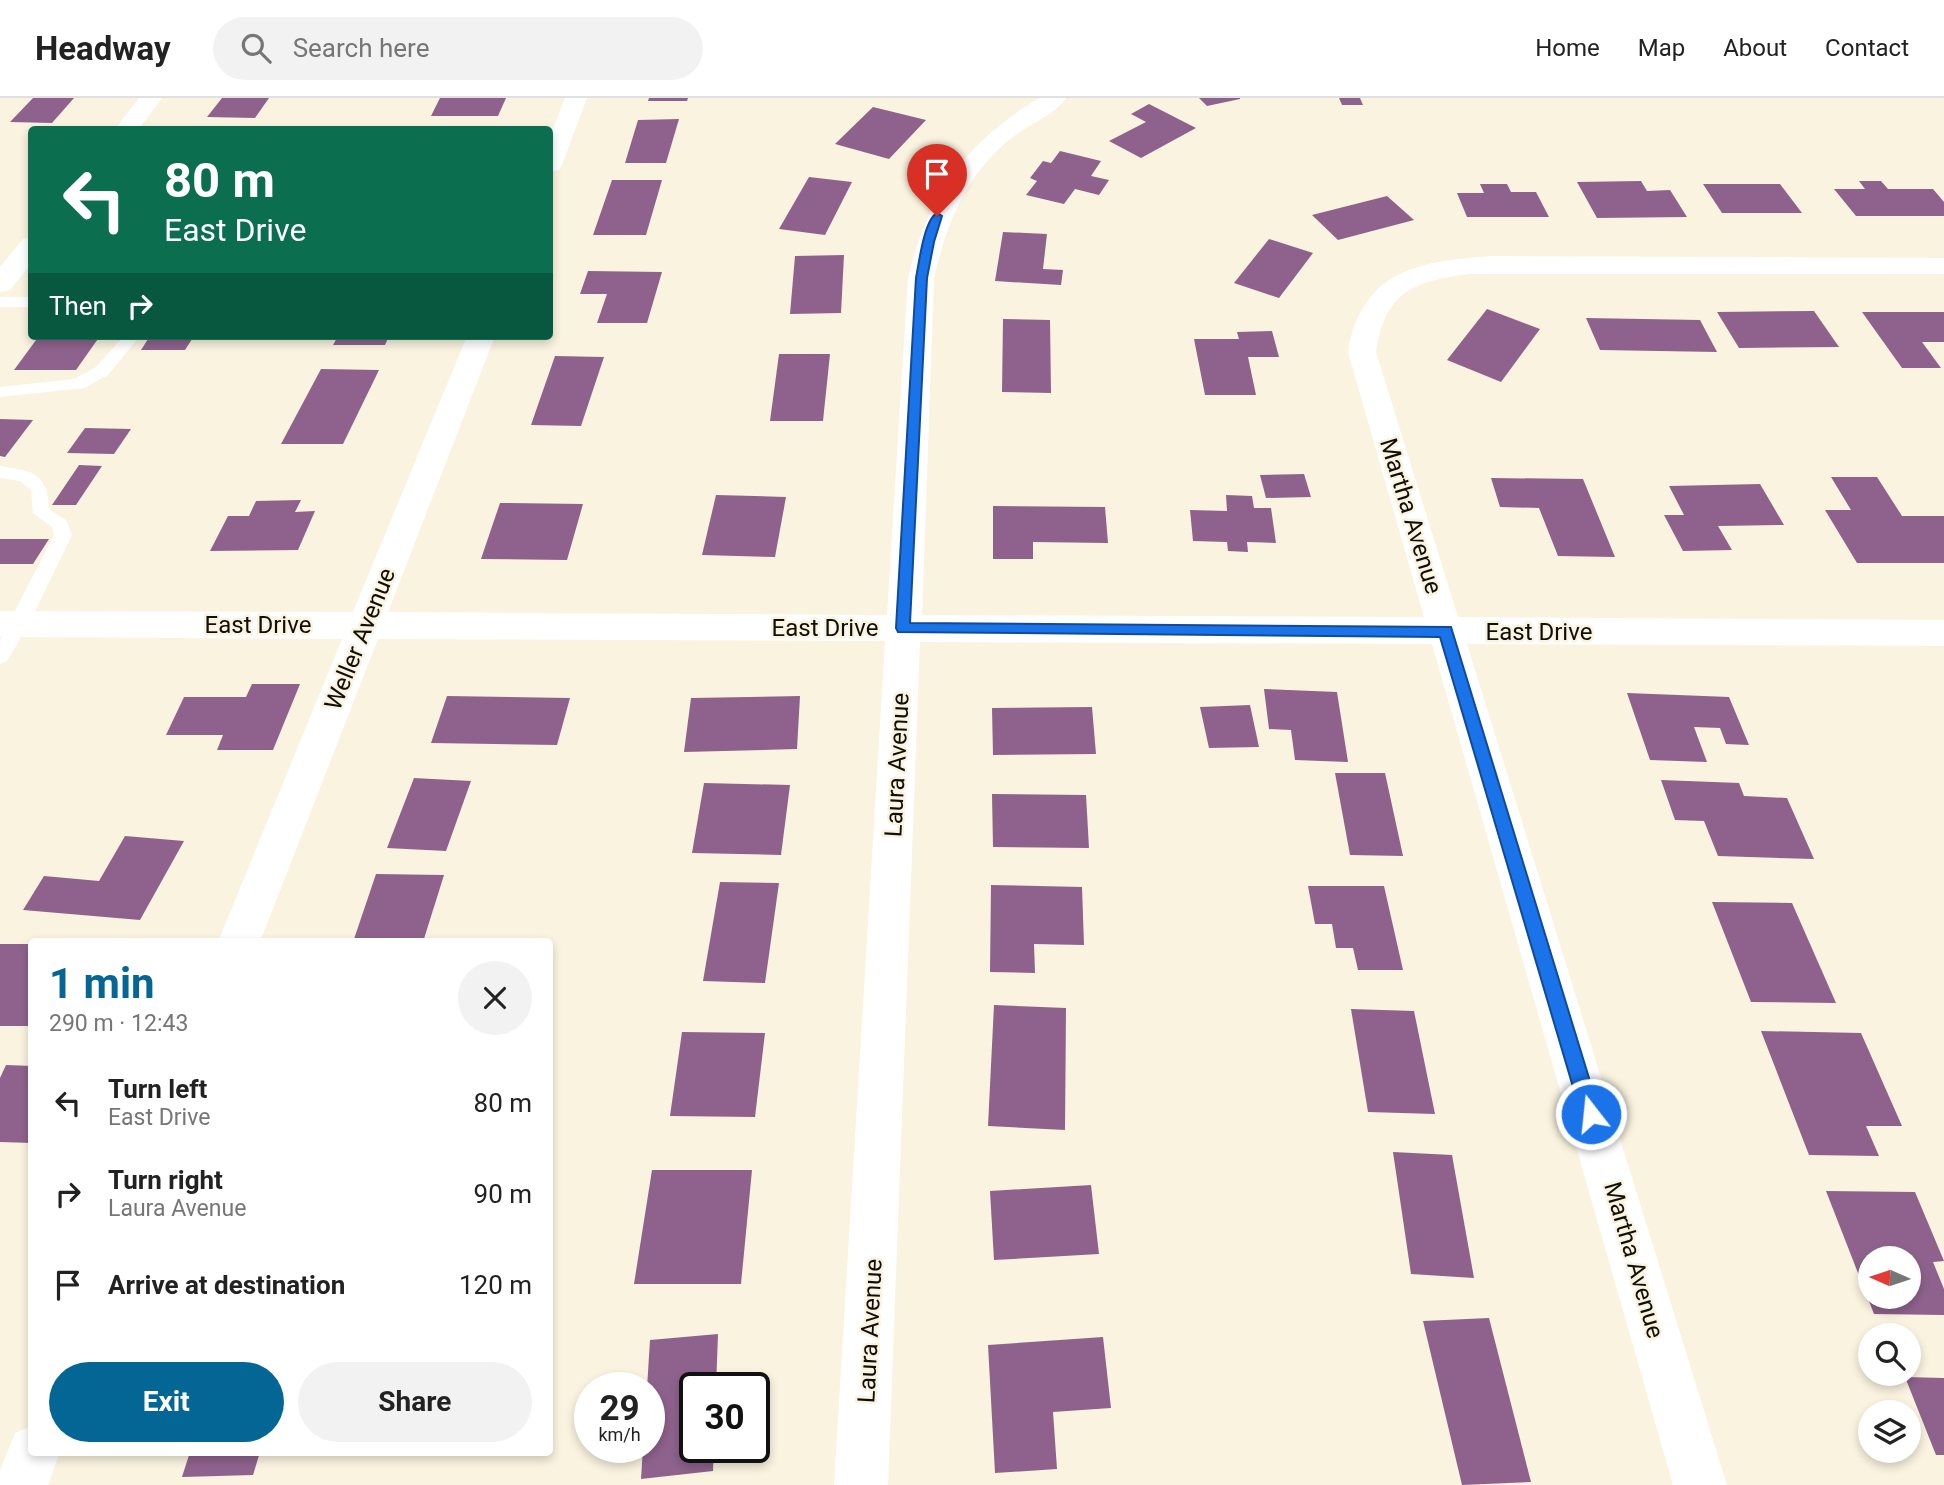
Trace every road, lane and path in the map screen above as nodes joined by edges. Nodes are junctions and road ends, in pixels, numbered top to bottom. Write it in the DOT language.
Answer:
graph roads {
  1 [pos="151,98"];
  2 [pos="576,98"];
  3 [pos="1055,98"];
  4 [pos="128,126"];
  5 [pos="553,157"];
  6 [pos="28,250"];
  7 [pos="1944,266"];
  8 [pos="0,284"];
  9 [pos="0,302"];
  10 [pos="28,302"];
  11 [pos="129,340"];
  12 [pos="479,340"];
  13 [pos="0,392"];
  14 [pos="0,472"];
  15 [pos="10,624"];
  16 [pos="366,626"];
  17 [pos="903,628"];
  18 [pos="1446,631"];
  19 [pos="1944,633"];
  20 [pos="0,656"];
  21 [pos="241,938"];
  22 [pos="32,1456"];
  23 [pos="21,1485"];
  24 [pos="861,1485"];
  25 [pos="1700,1485"];
  1 -- 4 [label="street"];
  2 -- 5 [label="street"];
  3 -- 17 [label="street, Laura Avenue"];
  6 -- 8 [label="street"];
  7 -- 18 [label="street, Martha Avenue"];
  9 -- 10 [label="lane"];
  11 -- 13 [label="lane"];
  12 -- 16 [label="street, Weller Avenue"];
  14 -- 15 [label="lane"];
  15 -- 16 [label="street, East Drive"];
  15 -- 20 [label="lane"];
  16 -- 17 [label="street, East Drive"];
  16 -- 21 [label="street, Weller Avenue"];
  17 -- 18 [label="street, East Drive"];
  17 -- 24 [label="street, Laura Avenue"];
  18 -- 19 [label="street, East Drive"];
  18 -- 25 [label="street, Martha Avenue"];
  22 -- 23 [label="street"];
}
